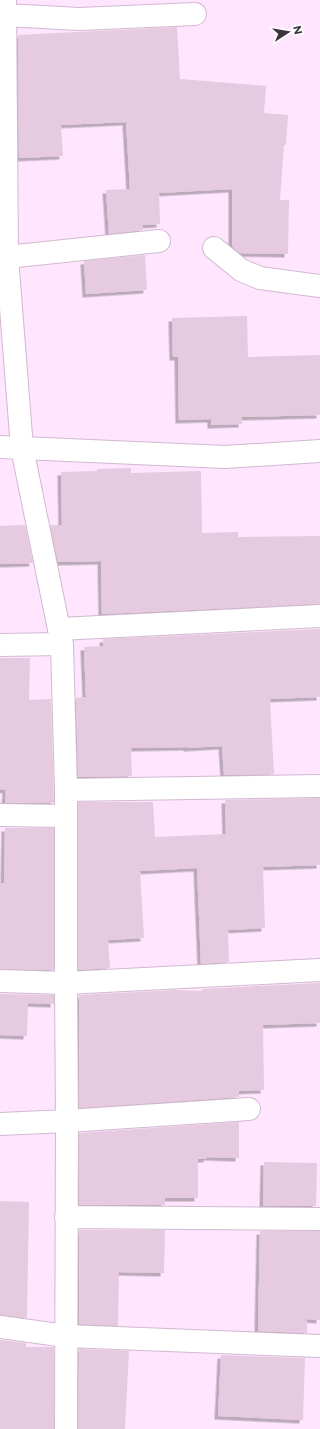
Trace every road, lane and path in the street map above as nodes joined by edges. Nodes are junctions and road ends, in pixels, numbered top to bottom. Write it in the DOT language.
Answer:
graph roads {
  1 [pos="5,8"];
  2 [pos="195,14"];
  3 [pos="2,78"];
  4 [pos="159,241"];
  5 [pos="214,248"];
  6 [pos="7,258"];
  7 [pos="320,286"];
  8 [pos="0,447"];
  9 [pos="22,448"];
  10 [pos="320,452"];
  11 [pos="320,616"];
  12 [pos="61,636"];
  13 [pos="0,645"];
  14 [pos="320,786"];
  15 [pos="66,790"];
  16 [pos="0,815"];
  17 [pos="65,816"];
  18 [pos="320,970"];
  19 [pos="0,981"];
  20 [pos="66,983"];
  21 [pos="248,1109"];
  22 [pos="67,1121"];
  23 [pos="0,1124"];
  24 [pos="66,1217"];
  25 [pos="320,1219"];
  26 [pos="0,1326"];
  27 [pos="66,1336"];
  28 [pos="320,1346"];
  29 [pos="66,1429"];
  1 -- 2 [label="street"];
  1 -- 3 [label="street"];
  3 -- 6 [label="street"];
  4 -- 6 [label="street"];
  5 -- 7 [label="street"];
  6 -- 9 [label="street"];
  8 -- 9 [label="street"];
  9 -- 10 [label="street"];
  9 -- 12 [label="street"];
  11 -- 12 [label="street"];
  12 -- 13 [label="street"];
  12 -- 15 [label="street"];
  14 -- 15 [label="street"];
  15 -- 17 [label="street"];
  16 -- 17 [label="street"];
  17 -- 20 [label="street"];
  18 -- 20 [label="street"];
  19 -- 20 [label="street"];
  20 -- 22 [label="street"];
  21 -- 22 [label="street"];
  22 -- 23 [label="street"];
  22 -- 24 [label="street"];
  24 -- 25 [label="street"];
  24 -- 27 [label="street"];
  26 -- 27 [label="street"];
  27 -- 28 [label="street"];
  27 -- 29 [label="street"];
}
